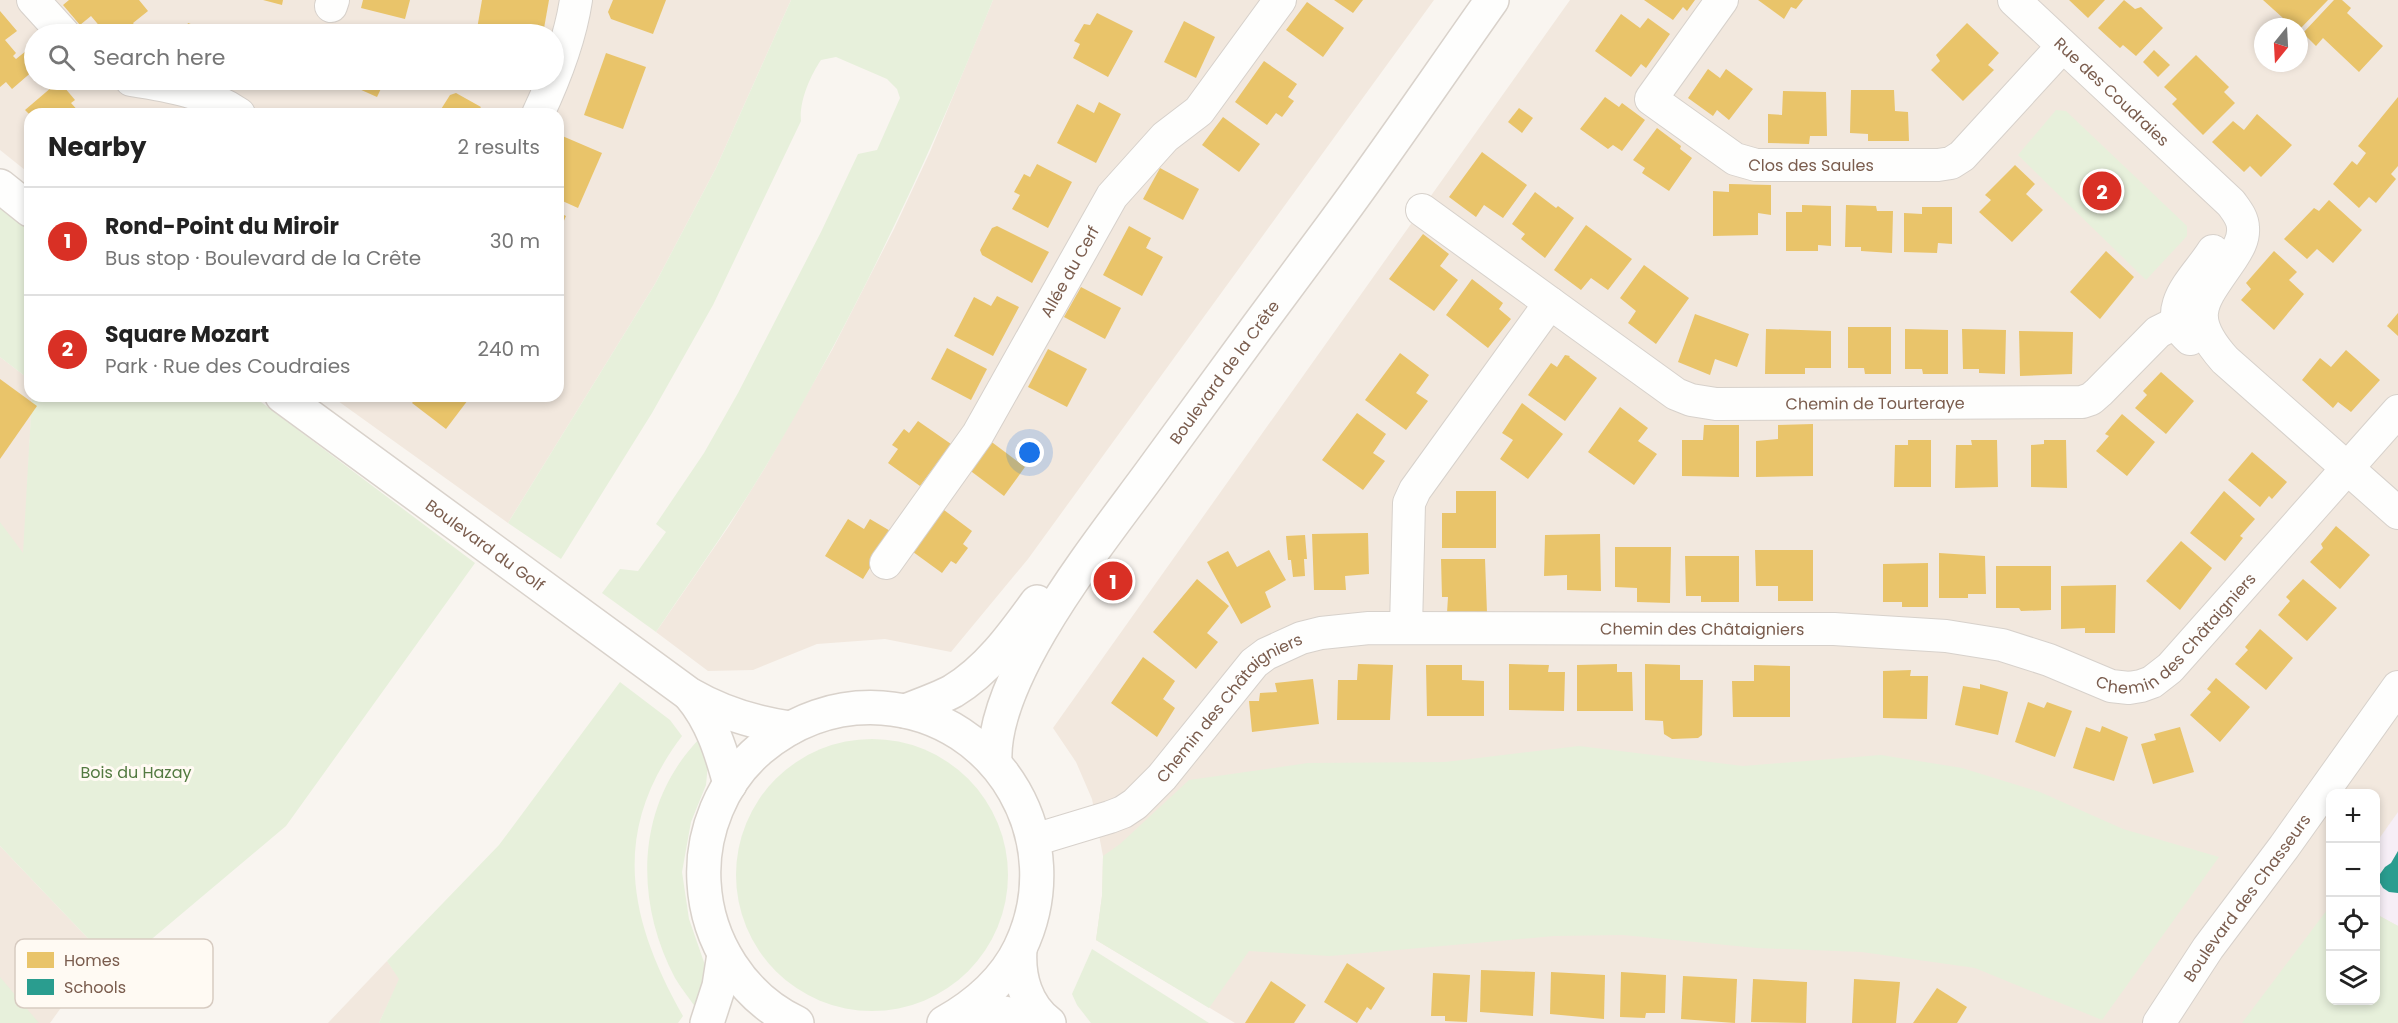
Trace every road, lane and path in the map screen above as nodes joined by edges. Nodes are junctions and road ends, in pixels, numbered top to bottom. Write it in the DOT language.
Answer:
graph roads {
  1 [pos="33,0"];
  2 [pos="576,0"];
  3 [pos="1280,0"];
  4 [pos="1471,0"];
  5 [pos="1492,0"];
  6 [pos="1722,0"];
  7 [pos="2014,0"];
  8 [pos="55,24"];
  9 [pos="2062,47"];
  10 [pos="564,49"];
  11 [pos="184,90"];
  12 [pos="550,90"];
  13 [pos="230,108"];
  14 [pos="541,108"];
  15 [pos="0,186"];
  16 [pos="24,205"];
  17 [pos="1422,210"];
  18 [pos="1550,303"];
  19 [pos="2190,322"];
  20 [pos="290,402"];
  21 [pos="2398,411"];
  22 [pos="2347,469"];
  23 [pos="2398,513"];
  24 [pos="886,563"];
  25 [pos="1406,628"];
  26 [pos="2398,687"];
  27 [pos="689,694"];
  28 [pos="905,711"];
  29 [pos="790,728"];
  30 [pos="995,763"];
  31 [pos="730,784"];
  32 [pos="1034,840"];
  33 [pos="1020,949"];
  34 [pos="724,954"];
  35 [pos="954,1017"];
  36 [pos="707,1023"];
  37 [pos="796,1023"];
  38 [pos="1037,1023"];
  39 [pos="1049,1023"];
  40 [pos="2159,1023"];
  1 -- 8 [label="street"];
  2 -- 10 [label="street"];
  3 -- 24 [label="street, Allée du Cerf"];
  4 -- 28 [label="main road, Boulevard de la Crête"];
  5 -- 30 [label="main road, Boulevard de la Crête"];
  6 -- 9 [label="street, Clos des Saules"];
  7 -- 9 [label="street, Rue des Coudraies"];
  9 -- 19 [label="street, Rue des Coudraies"];
  11 -- 13 [label="street"];
  12 -- 14 [label="street"];
  15 -- 16 [label="main road"];
  17 -- 18 [label="street, Chemin de Tourteraye"];
  18 -- 19 [label="street, Chemin de Tourteraye"];
  18 -- 25 [label="street"];
  19 -- 22 [label="street"];
  20 -- 27 [label="main road, Boulevard du Golf"];
  21 -- 22 [label="street, Chemin des Châtaigniers"];
  22 -- 23 [label="street"];
  22 -- 25 [label="street, Chemin des Châtaigniers"];
  25 -- 32 [label="street, Chemin des Châtaigniers"];
  26 -- 40 [label="street, Boulevard des Chasseurs"];
  27 -- 29 [label="main road, Boulevard du Golf"];
  27 -- 31 [label="main road, Boulevard du Golf"];
  28 -- 29 [label="main road"];
  28 -- 30 [label="main road"];
  29 -- 31 [label="main road"];
  30 -- 32 [label="main road"];
  31 -- 34 [label="main road"];
  32 -- 33 [label="main road"];
  33 -- 35 [label="main road"];
  33 -- 39 [label="main road"];
  34 -- 36 [label="main road"];
  34 -- 37 [label="main road"];
  35 -- 38 [label="main road"];
}
